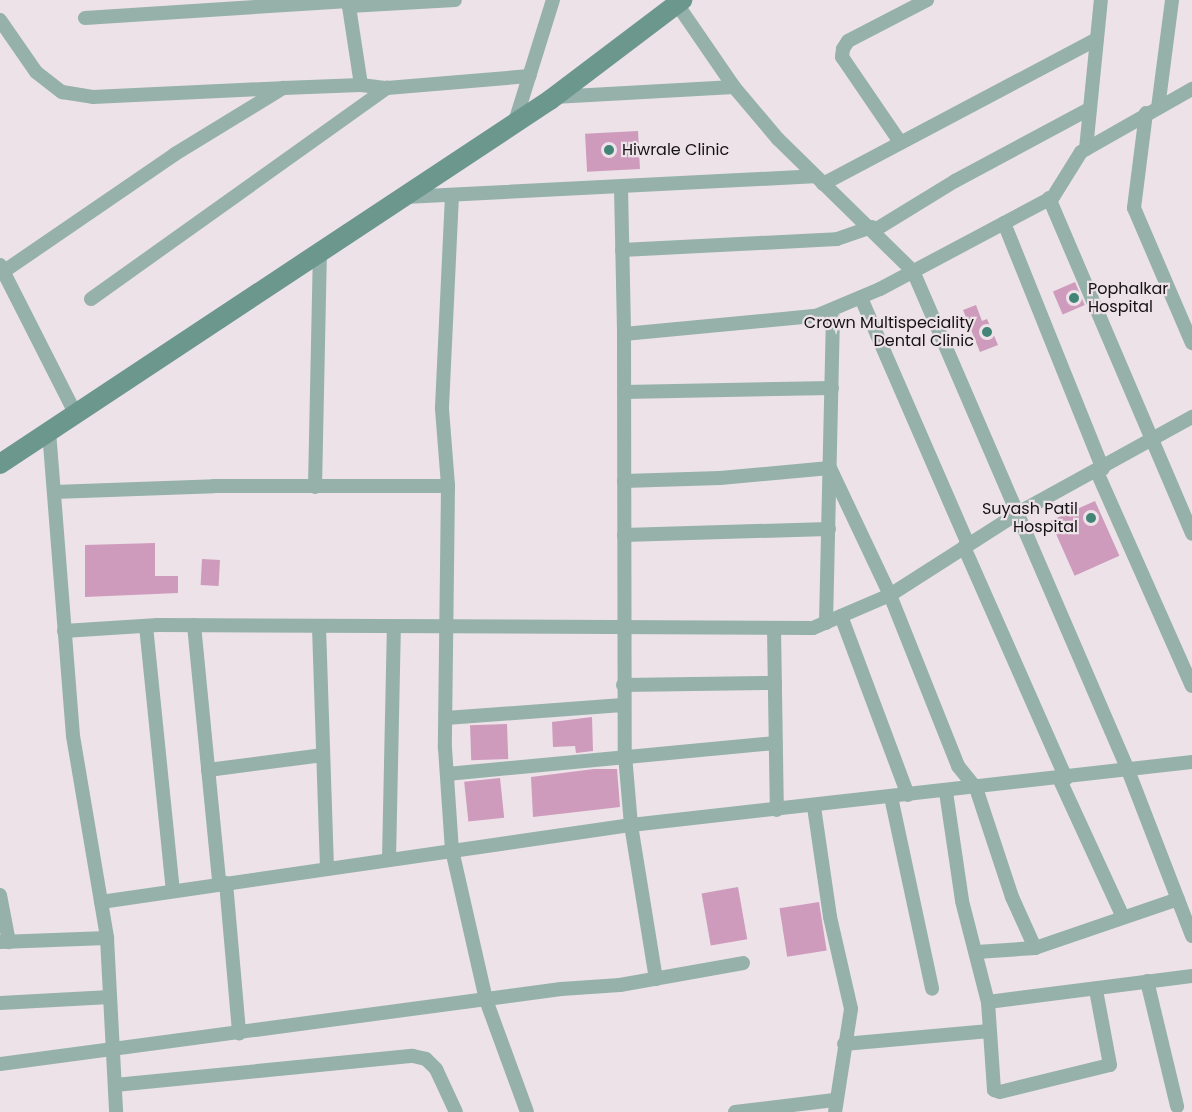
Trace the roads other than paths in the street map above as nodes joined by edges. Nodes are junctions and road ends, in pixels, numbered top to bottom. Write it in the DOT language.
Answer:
graph roads {
  1 [pos="455,0"];
  2 [pos="553,0"];
  3 [pos="927,0"];
  4 [pos="1101,0"];
  5 [pos="1172,0"];
  6 [pos="679,1"];
  7 [pos="348,3"];
  8 [pos="85,18"];
  9 [pos="0,20"];
  10 [pos="1097,39"];
  11 [pos="529,76"];
  12 [pos="361,85"];
  13 [pos="734,87"];
  14 [pos="283,88"];
  15 [pos="387,88"];
  16 [pos="1192,89"];
  17 [pos="554,97"];
  18 [pos="1089,110"];
  19 [pos="1152,110"];
  20 [pos="514,124"];
  21 [pos="900,142"];
  22 [pos="1086,149"];
  23 [pos="818,180"];
  24 [pos="621,187"];
  25 [pos="452,195"];
  26 [pos="405,196"];
  27 [pos="1049,198"];
  28 [pos="1004,222"];
  29 [pos="873,228"];
  30 [pos="622,250"];
  31 [pos="320,253"];
  32 [pos="1,271"];
  33 [pos="913,271"];
  34 [pos="861,298"];
  35 [pos="91,299"];
  36 [pos="833,311"];
  37 [pos="624,334"];
  38 [pos="1192,343"];
  39 [pos="832,388"];
  40 [pos="624,392"];
  41 [pos="75,414"];
  42 [pos="1192,417"];
  43 [pos="49,431"];
  44 [pos="1152,441"];
  45 [pos="0,464"];
  46 [pos="830,468"];
  47 [pos="1100,470"];
  48 [pos="624,481"];
  49 [pos="448,486"];
  50 [pos="315,487"];
  51 [pos="54,492"];
  52 [pos="1018,513"];
  53 [pos="829,529"];
  54 [pos="1192,534"];
  55 [pos="624,535"];
  56 [pos="966,546"];
  57 [pos="890,595"];
  58 [pos="841,616"];
  59 [pos="826,623"];
  60 [pos="194,625"];
  61 [pos="146,626"];
  62 [pos="319,627"];
  63 [pos="394,627"];
  64 [pos="447,628"];
  65 [pos="623,628"];
  66 [pos="774,628"];
  67 [pos="64,631"];
  68 [pos="775,683"];
  69 [pos="623,685"];
  70 [pos="1192,686"];
  71 [pos="623,705"];
  72 [pos="446,718"];
  73 [pos="776,743"];
  74 [pos="323,755"];
  75 [pos="625,755"];
  76 [pos="1192,762"];
  77 [pos="208,770"];
  78 [pos="1128,770"];
  79 [pos="447,774"];
  80 [pos="1063,778"];
  81 [pos="976,788"];
  82 [pos="946,792"];
  83 [pos="908,795"];
  84 [pos="891,797"];
  85 [pos="813,807"];
  86 [pos="777,810"];
  87 [pos="631,825"];
  88 [pos="453,850"];
  89 [pos="390,860"];
  90 [pos="327,869"];
  91 [pos="222,883"];
  92 [pos="173,890"];
  93 [pos="0,895"];
  94 [pos="1178,899"];
  95 [pos="101,902"];
  96 [pos="1123,916"];
  97 [pos="1192,936"];
  98 [pos="107,939"];
  99 [pos="5,942"];
  100 [pos="1035,948"];
  101 [pos="977,952"];
  102 [pos="743,963"];
  103 [pos="1192,976"];
  104 [pos="656,979"];
  105 [pos="1147,981"];
  106 [pos="932,989"];
  107 [pos="1096,990"];
  108 [pos="110,997"];
  109 [pos="486,1000"];
  110 [pos="0,1002"];
  111 [pos="988,1002"];
  112 [pos="989,1031"];
  113 [pos="239,1033"];
  114 [pos="844,1044"];
  115 [pos="113,1049"];
  116 [pos="0,1064"];
  117 [pos="115,1085"];
  118 [pos="834,1106"];
  119 [pos="1177,1106"];
  120 [pos="116,1112"];
  121 [pos="456,1112"];
  122 [pos="527,1112"];
  123 [pos="735,1112"];
  1 -- 7 [label="street"];
  2 -- 11 [label="street"];
  3 -- 21 [label="street"];
  4 -- 10 [label="street"];
  5 -- 19 [label="street"];
  6 -- 13 [label="street"];
  6 -- 17 [label="street"];
  7 -- 8 [label="street"];
  7 -- 12 [label="street"];
  9 -- 14 [label="street"];
  10 -- 18 [label="street"];
  10 -- 21 [label="street"];
  11 -- 15 [label="street"];
  11 -- 20 [label="street"];
  12 -- 14 [label="street"];
  12 -- 15 [label="street"];
  13 -- 17 [label="street"];
  13 -- 23 [label="street"];
  14 -- 32 [label="street"];
  15 -- 35 [label="street"];
  16 -- 19 [label="street"];
  17 -- 20 [label="street"];
  18 -- 22 [label="street"];
  18 -- 29 [label="street"];
  19 -- 22 [label="street"];
  19 -- 38 [label="street"];
  20 -- 26 [label="street"];
  21 -- 23 [label="street"];
  22 -- 27 [label="street"];
  23 -- 24 [label="street"];
  23 -- 29 [label="street"];
  24 -- 25 [label="street"];
  24 -- 30 [label="street"];
  25 -- 26 [label="street"];
  25 -- 49 [label="street"];
  26 -- 31 [label="street"];
  27 -- 28 [label="street"];
  27 -- 44 [label="street"];
  28 -- 33 [label="street"];
  28 -- 47 [label="street"];
  29 -- 30 [label="street"];
  29 -- 33 [label="street"];
  30 -- 37 [label="street"];
  31 -- 41 [label="street"];
  31 -- 50 [label="street"];
  32 -- 41 [label="street"];
  33 -- 34 [label="street"];
  33 -- 52 [label="street"];
  34 -- 36 [label="street"];
  34 -- 56 [label="street"];
  36 -- 37 [label="street"];
  36 -- 39 [label="street"];
  37 -- 40 [label="street"];
  39 -- 40 [label="street"];
  39 -- 46 [label="street"];
  40 -- 48 [label="street"];
  41 -- 43 [label="street"];
  42 -- 44 [label="street"];
  43 -- 45 [label="street"];
  43 -- 51 [label="street"];
  44 -- 47 [label="street"];
  44 -- 54 [label="street"];
  46 -- 48 [label="street"];
  46 -- 53 [label="street"];
  46 -- 57 [label="street"];
  47 -- 52 [label="street"];
  47 -- 70 [label="street"];
  48 -- 55 [label="street"];
  49 -- 50 [label="street"];
  49 -- 64 [label="street"];
  50 -- 51 [label="street"];
  51 -- 67 [label="street"];
  52 -- 56 [label="street"];
  52 -- 78 [label="street"];
  53 -- 55 [label="street"];
  53 -- 59 [label="street"];
  55 -- 65 [label="street"];
  56 -- 57 [label="street"];
  56 -- 80 [label="street"];
  57 -- 58 [label="street"];
  57 -- 81 [label="street"];
  58 -- 59 [label="street"];
  58 -- 83 [label="street"];
  59 -- 66 [label="street"];
  60 -- 61 [label="street"];
  60 -- 62 [label="street"];
  60 -- 77 [label="street"];
  61 -- 67 [label="street"];
  61 -- 92 [label="street"];
  62 -- 63 [label="street"];
  62 -- 74 [label="street"];
  63 -- 64 [label="street"];
  63 -- 89 [label="street"];
  64 -- 65 [label="street"];
  64 -- 72 [label="street"];
  65 -- 66 [label="street"];
  65 -- 69 [label="street"];
  66 -- 68 [label="street"];
  67 -- 95 [label="street"];
  68 -- 69 [label="street"];
  68 -- 73 [label="street"];
  69 -- 71 [label="street"];
  71 -- 72 [label="street"];
  71 -- 75 [label="street"];
  72 -- 79 [label="street"];
  73 -- 75 [label="street"];
  73 -- 86 [label="street"];
  74 -- 77 [label="street"];
  74 -- 90 [label="street"];
  75 -- 79 [label="street"];
  75 -- 87 [label="street"];
  76 -- 78 [label="street"];
  77 -- 91 [label="street"];
  78 -- 80 [label="street"];
  78 -- 94 [label="street"];
  79 -- 88 [label="street"];
  80 -- 81 [label="street"];
  80 -- 96 [label="street"];
  81 -- 82 [label="street"];
  81 -- 100 [label="street"];
  82 -- 83 [label="street"];
  82 -- 101 [label="street"];
  83 -- 84 [label="street"];
  84 -- 85 [label="street"];
  84 -- 106 [label="street"];
  85 -- 86 [label="street"];
  85 -- 114 [label="street"];
  86 -- 87 [label="street"];
  87 -- 88 [label="street"];
  87 -- 104 [label="street"];
  88 -- 89 [label="street"];
  88 -- 109 [label="street"];
  89 -- 90 [label="street"];
  90 -- 91 [label="street"];
  91 -- 92 [label="street"];
  91 -- 113 [label="street"];
  92 -- 95 [label="street"];
  93 -- 99 [label="street"];
  94 -- 96 [label="street"];
  94 -- 97 [label="street"];
  95 -- 98 [label="street"];
  96 -- 100 [label="street"];
  98 -- 99 [label="street"];
  98 -- 108 [label="street"];
  100 -- 101 [label="street"];
  101 -- 111 [label="street"];
  102 -- 104 [label="street"];
  103 -- 105 [label="street"];
  104 -- 109 [label="street"];
  105 -- 107 [label="street"];
  105 -- 119 [label="street"];
  107 -- 111 [label="street"];
  107 -- 112 [label="street"];
  108 -- 110 [label="street"];
  108 -- 115 [label="street"];
  109 -- 113 [label="street"];
  109 -- 122 [label="street"];
  111 -- 112 [label="street"];
  112 -- 114 [label="street"];
  113 -- 115 [label="street"];
  114 -- 118 [label="street"];
  115 -- 116 [label="street"];
  115 -- 117 [label="street"];
  117 -- 120 [label="street"];
  117 -- 121 [label="street"];
  118 -- 123 [label="street"];
}
